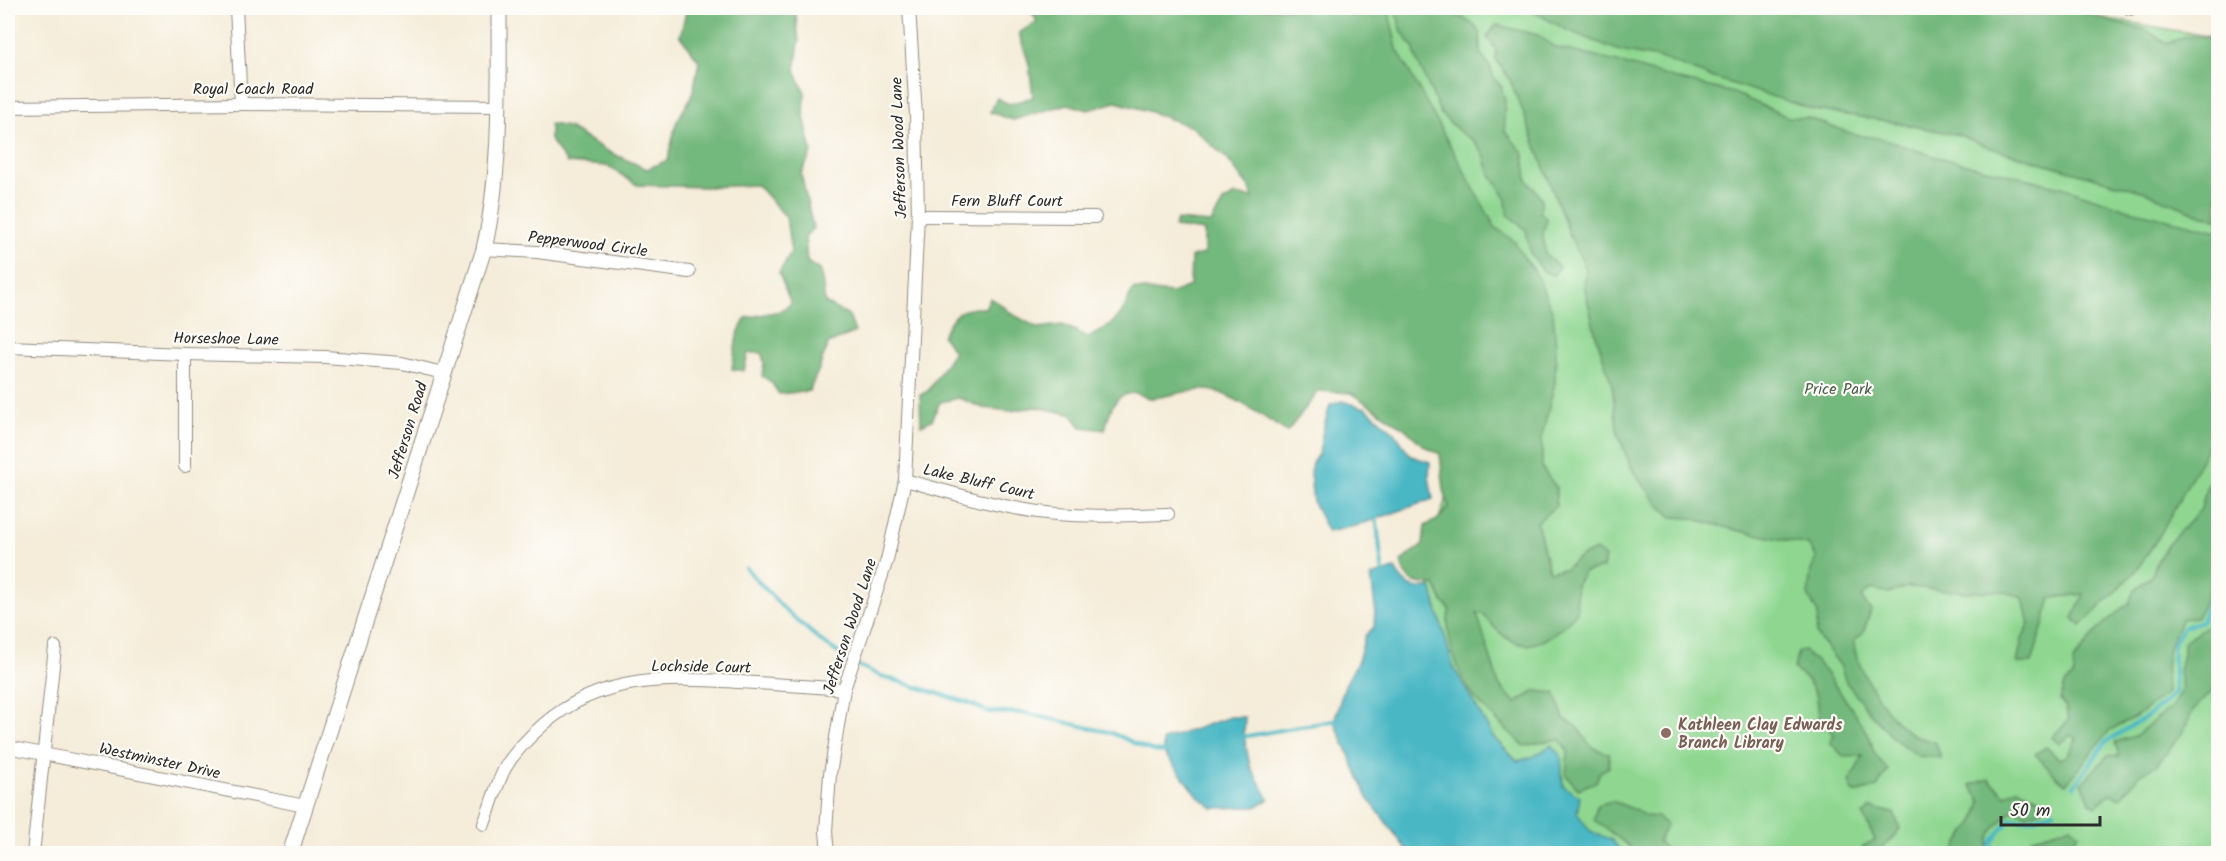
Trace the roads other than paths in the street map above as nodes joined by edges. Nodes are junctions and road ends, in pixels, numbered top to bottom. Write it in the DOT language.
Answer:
graph roads {
  1 [pos="236,8"];
  2 [pos="499,8"];
  3 [pos="909,8"];
  4 [pos="241,104"];
  5 [pos="499,106"];
  6 [pos="8,108"];
  7 [pos="918,216"];
  8 [pos="1095,217"];
  9 [pos="484,249"];
  10 [pos="689,272"];
  11 [pos="913,323"];
  12 [pos="8,347"];
  13 [pos="185,354"];
  14 [pos="443,374"];
  15 [pos="185,466"];
  16 [pos="904,480"];
  17 [pos="1168,514"];
  18 [pos="55,647"];
  19 [pos="844,689"];
  20 [pos="8,747"];
  21 [pos="45,753"];
  22 [pos="305,806"];
  23 [pos="484,824"];
  24 [pos="33,854"];
  25 [pos="290,854"];
  26 [pos="828,854"];
  1 -- 4 [label="street"];
  2 -- 5 [label="street, Jefferson Road"];
  3 -- 7 [label="street, Jefferson Wood Lane"];
  4 -- 5 [label="street, Royal Coach Road"];
  4 -- 6 [label="street, Royal Coach Road"];
  5 -- 9 [label="street, Jefferson Road"];
  7 -- 8 [label="street, Fern Bluff Court"];
  7 -- 11 [label="street, Jefferson Wood Lane"];
  9 -- 10 [label="street, Pepperwood Circle"];
  9 -- 14 [label="street, Jefferson Road"];
  11 -- 16 [label="street, Lake Bluff Court"];
  12 -- 13 [label="street, Horseshoe Lane"];
  13 -- 14 [label="street, Horseshoe Lane"];
  13 -- 15 [label="street"];
  14 -- 22 [label="street, Jefferson Road"];
  16 -- 17 [label="street, Lake Bluff Court"];
  16 -- 19 [label="street, Jefferson Wood Lane"];
  18 -- 21 [label="street"];
  19 -- 23 [label="street, Lochside Court"];
  19 -- 26 [label="street, Jefferson Wood Lane"];
  20 -- 21 [label="street, Westminster Drive"];
  21 -- 22 [label="street, Westminster Drive"];
  21 -- 24 [label="street"];
  22 -- 25 [label="street, Jefferson Road"];
}
